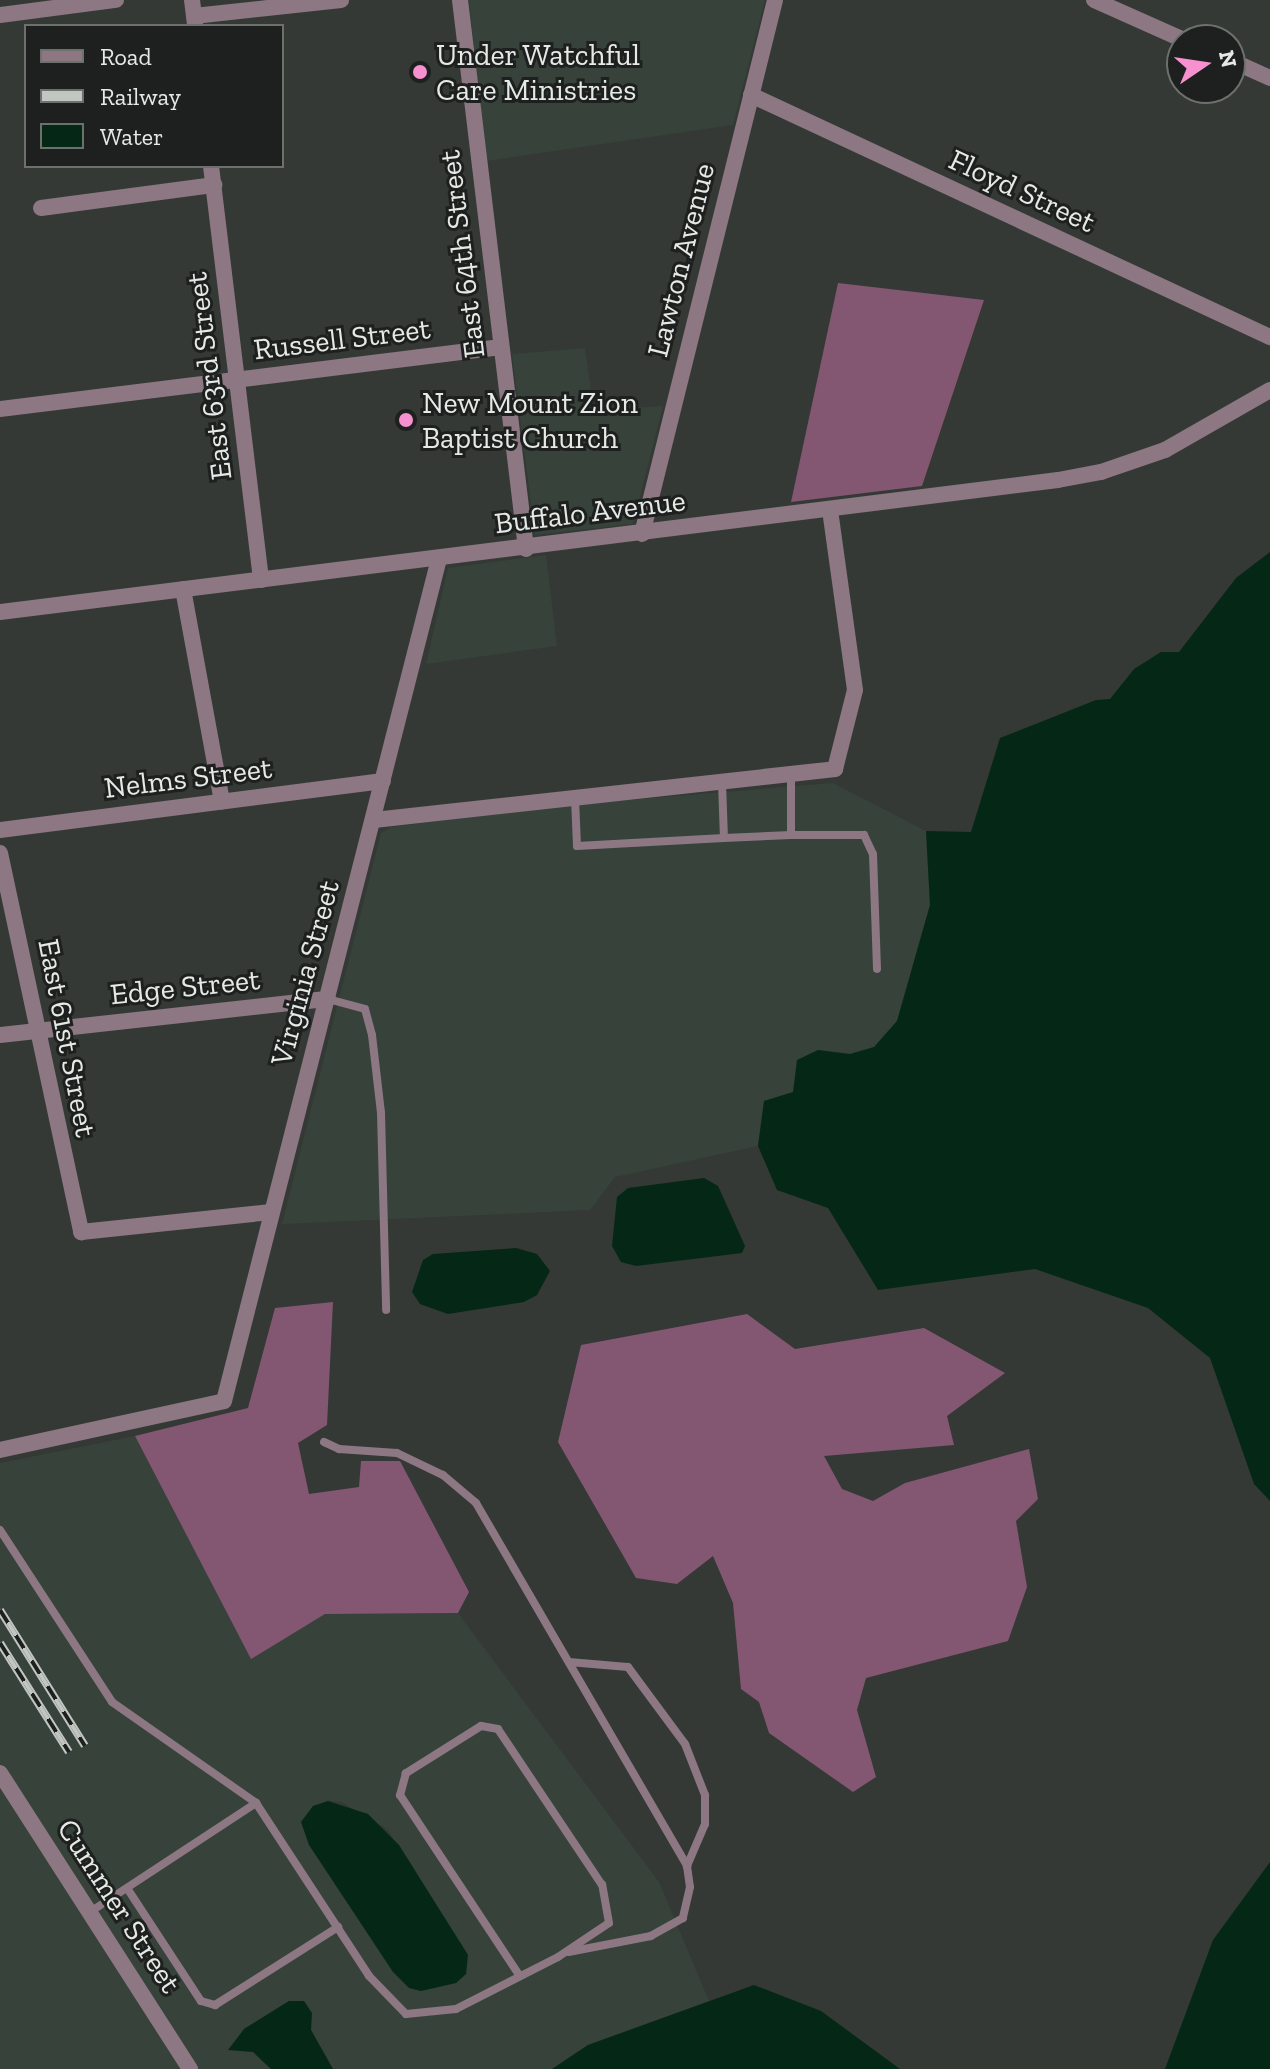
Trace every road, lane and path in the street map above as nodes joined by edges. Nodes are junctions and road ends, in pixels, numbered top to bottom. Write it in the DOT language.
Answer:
graph roads {
  1 [pos="116,0"];
  2 [pos="341,0"];
  3 [pos="460,0"];
  4 [pos="775,0"];
  5 [pos="1094,0"];
  6 [pos="194,14"];
  7 [pos="0,15"];
  8 [pos="1166,32"];
  9 [pos="1246,67"];
  10 [pos="1270,78"];
  11 [pos="751,95"];
  12 [pos="211,168"];
  13 [pos="214,185"];
  14 [pos="41,208"];
  15 [pos="1270,337"];
  16 [pos="501,347"];
  17 [pos="238,380"];
  18 [pos="1270,390"];
  19 [pos="0,409"];
  20 [pos="830,510"];
  21 [pos="642,534"];
  22 [pos="526,549"];
  23 [pos="439,559"];
  24 [pos="261,580"];
  25 [pos="183,589"];
  26 [pos="0,612"];
  27 [pos="791,776"];
  28 [pos="383,781"];
  29 [pos="728,782"];
  30 [pos="575,798"];
  31 [pos="222,801"];
  32 [pos="374,820"];
  33 [pos="0,830"];
  34 [pos="791,835"];
  35 [pos="724,838"];
  36 [pos="0,853"];
  37 [pos="877,969"];
  38 [pos="328,999"];
  39 [pos="40,1031"];
  40 [pos="0,1035"];
  41 [pos="271,1212"];
  42 [pos="386,1310"];
  43 [pos="324,1442"];
  44 [pos="0,1450"];
  45 [pos="0,1530"];
  46 [pos="569,1662"];
  47 [pos="0,1773"];
  48 [pos="256,1803"];
  49 [pos="687,1866"];
  50 [pos="127,1888"];
  51 [pos="90,1912"];
  52 [pos="338,1927"];
  53 [pos="564,1953"];
  54 [pos="520,1976"];
  55 [pos="190,2069"];
  1 -- 7 [label="street"];
  2 -- 6 [label="street"];
  3 -- 16 [label="street, East 64th Street"];
  4 -- 11 [label="street, Lawton Avenue"];
  5 -- 8 [label="street"];
  9 -- 10 [label="street"];
  11 -- 15 [label="street, Floyd Street"];
  11 -- 21 [label="street, Lawton Avenue"];
  12 -- 13 [label="street, East 63rd Street"];
  13 -- 14 [label="street"];
  13 -- 17 [label="street, East 63rd Street"];
  16 -- 17 [label="street, Russell Street"];
  16 -- 22 [label="street, East 64th Street"];
  17 -- 19 [label="street, Russell Street"];
  17 -- 24 [label="street, East 63rd Street"];
  18 -- 20 [label="street, Buffalo Avenue"];
  20 -- 21 [label="street, Buffalo Avenue"];
  20 -- 27 [label="street"];
  21 -- 22 [label="street, Buffalo Avenue"];
  22 -- 23 [label="street, Buffalo Avenue"];
  23 -- 24 [label="street, Buffalo Avenue"];
  23 -- 28 [label="street, Virginia Street"];
  24 -- 25 [label="street, Buffalo Avenue"];
  25 -- 26 [label="street, Buffalo Avenue"];
  25 -- 31 [label="street"];
  27 -- 29 [label="street"];
  27 -- 34 [label="lane"];
  28 -- 31 [label="street, Nelms Street"];
  28 -- 32 [label="street, Virginia Street"];
  29 -- 30 [label="street"];
  29 -- 35 [label="lane"];
  30 -- 32 [label="street"];
  30 -- 35 [label="lane"];
  31 -- 33 [label="street, Nelms Street"];
  32 -- 38 [label="street, Virginia Street"];
  34 -- 35 [label="lane"];
  34 -- 37 [label="lane"];
  36 -- 39 [label="street, East 61st Street"];
  38 -- 39 [label="street, Edge Street"];
  38 -- 41 [label="street, Virginia Street"];
  38 -- 42 [label="lane"];
  39 -- 40 [label="street, Edge Street"];
  39 -- 41 [label="street, East 61st Street"];
  41 -- 44 [label="street, Virginia Street"];
  43 -- 46 [label="lane"];
  45 -- 48 [label="lane"];
  46 -- 49 [label="lane"];
  46 -- 49 [label="lane"];
  47 -- 51 [label="street, Cummer Street"];
  48 -- 50 [label="lane"];
  48 -- 52 [label="lane"];
  49 -- 53 [label="lane"];
  50 -- 51 [label="lane"];
  50 -- 52 [label="lane"];
  51 -- 55 [label="street, Cummer Street"];
  52 -- 54 [label="lane"];
  53 -- 54 [label="lane"];
  53 -- 54 [label="lane"];
}
